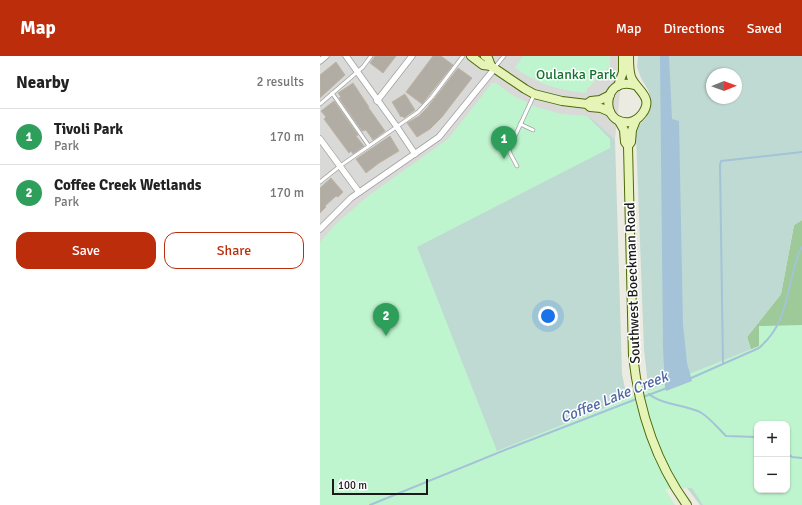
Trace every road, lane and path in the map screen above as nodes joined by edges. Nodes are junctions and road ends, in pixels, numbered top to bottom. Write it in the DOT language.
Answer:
graph roads {
  1 [pos="326,56"];
  2 [pos="346,56"];
  3 [pos="371,56"];
  4 [pos="411,56"];
  5 [pos="463,56"];
  6 [pos="471,56"];
  7 [pos="485,56"];
  8 [pos="504,56"];
  9 [pos="623,56"];
  10 [pos="629,56"];
  11 [pos="320,61"];
  12 [pos="493,67"];
  13 [pos="357,72"];
  14 [pos="634,85"];
  15 [pos="618,86"];
  16 [pos="332,93"];
  17 [pos="534,94"];
  18 [pos="610,95"];
  19 [pos="377,101"];
  20 [pos="320,104"];
  21 [pos="587,104"];
  22 [pos="610,112"];
  23 [pos="619,120"];
  24 [pos="636,120"];
  25 [pos="520,124"];
  26 [pos="397,127"];
  27 [pos="533,130"];
  28 [pos="321,141"];
  29 [pos="369,146"];
  30 [pos="628,146"];
  31 [pos="415,154"];
  32 [pos="340,166"];
  33 [pos="517,166"];
  34 [pos="320,182"];
  35 [pos="359,192"];
  36 [pos="320,229"];
  37 [pos="687,505"];
  1 -- 11 [label="street"];
  2 -- 13 [label="street"];
  3 -- 13 [label="lane"];
  4 -- 19 [label="street"];
  5 -- 26 [label="lane"];
  6 -- 12 [label="main road"];
  7 -- 12 [label="main road"];
  8 -- 12 [label="lane"];
  9 -- 15 [label="main road"];
  10 -- 14 [label="main road, Southwest Boeckman Road"];
  12 -- 17 [label="main road"];
  12 -- 31 [label="street"];
  13 -- 16 [label="lane"];
  13 -- 19 [label="street"];
  14 -- 15 [label="main road"];
  14 -- 24 [label="main road, Southwest Boeckman Road"];
  15 -- 18 [label="main road"];
  16 -- 20 [label="lane"];
  16 -- 29 [label="lane"];
  17 -- 21 [label="main road"];
  17 -- 25 [label="lane"];
  18 -- 21 [label="main road"];
  18 -- 22 [label="main road"];
  19 -- 26 [label="street"];
  21 -- 22 [label="main road"];
  22 -- 23 [label="main road"];
  23 -- 24 [label="main road"];
  23 -- 30 [label="main road, Southwest Boeckman Road"];
  24 -- 30 [label="main road, Southwest Boeckman Road"];
  25 -- 27 [label="lane"];
  25 -- 33 [label="lane"];
  26 -- 29 [label="lane"];
  26 -- 31 [label="street"];
  28 -- 32 [label="street"];
  29 -- 32 [label="lane"];
  30 -- 37 [label="main road, Southwest Boeckman Road"];
  31 -- 35 [label="street"];
  32 -- 34 [label="lane"];
  32 -- 35 [label="street"];
  35 -- 36 [label="street"];
}
